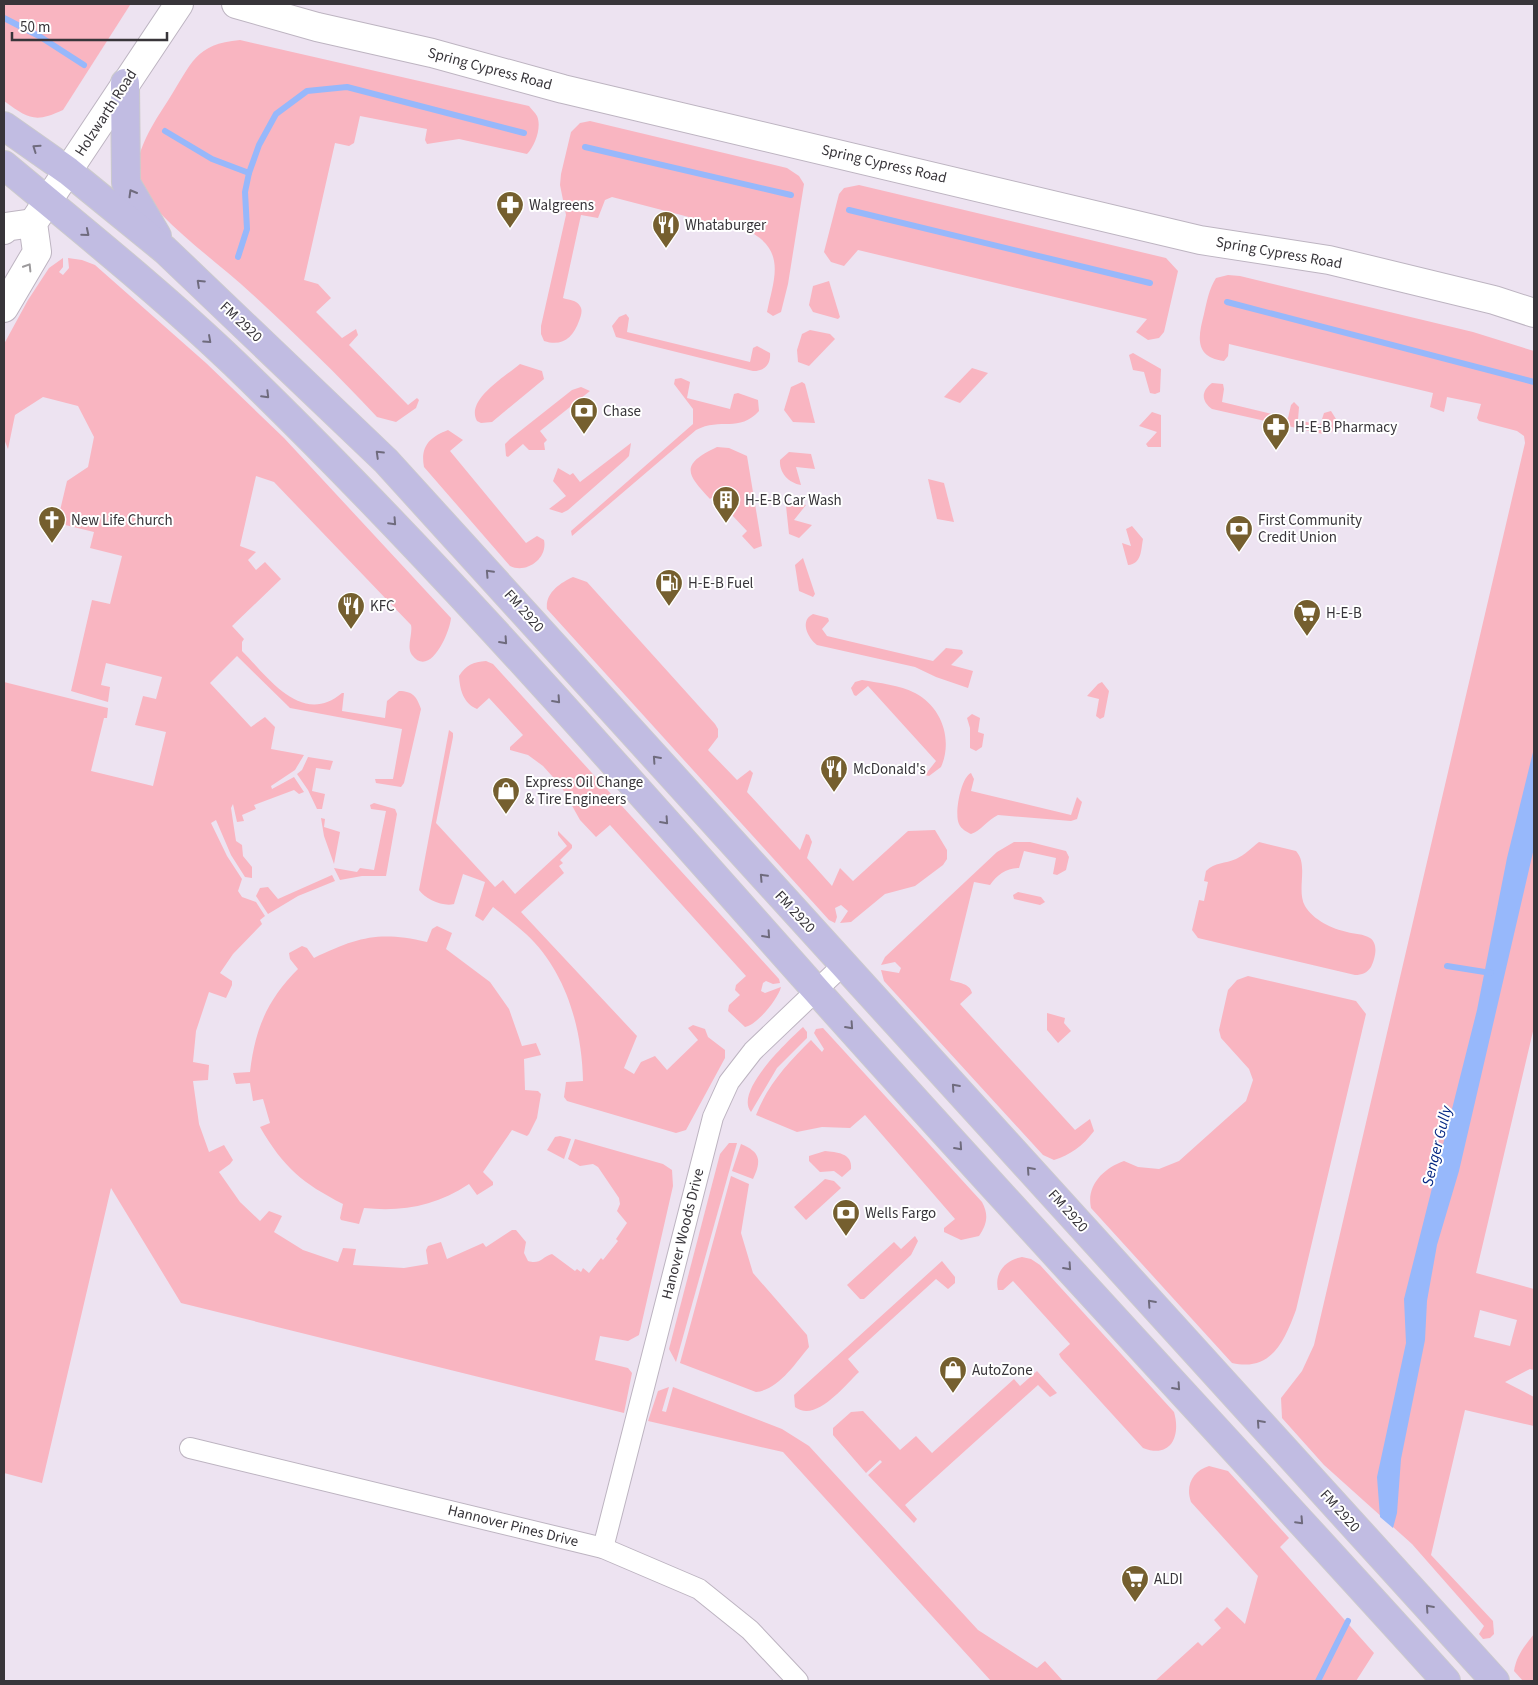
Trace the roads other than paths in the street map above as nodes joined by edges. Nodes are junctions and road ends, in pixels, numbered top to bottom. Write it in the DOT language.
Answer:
graph roads {
  1 [pos="179,4"];
  2 [pos="236,4"];
  3 [pos="299,4"];
  4 [pos="318,27"];
  5 [pos="125,83"];
  6 [pos="4,126"];
  7 [pos="4,165"];
  8 [pos="68,171"];
  9 [pos="41,212"];
  10 [pos="4,230"];
  11 [pos="165,250"];
  12 [pos="4,308"];
  13 [pos="1534,313"];
  14 [pos="844,964"];
  15 [pos="817,990"];
  16 [pos="190,1448"];
  17 [pos="603,1548"];
  18 [pos="1441,1675"];
  19 [pos="798,1681"];
  20 [pos="1495,1681"];
  1 -- 5 [label="main road, Holzwarth Road"];
  2 -- 4 [label="main road, Spring Cypress Road"];
  3 -- 4 [label="main road"];
  4 -- 13 [label="main road, Spring Cypress Road"];
  5 -- 8 [label="main road, Holzwarth Road"];
  11 -- 5 [label="main road, one-way"];
  8 -- 6 [label="main road, FM 2920, one-way"];
  7 -- 9 [label="main road"];
  8 -- 9 [label="main road, Holzwarth Road"];
  8 -- 11 [label="main road, FM 2920 / FM 2920"];
  9 -- 10 [label="main road"];
  12 -- 9 [label="main road, one-way"];
  9 -- 15 [label="main road, one-way"];
  14 -- 11 [label="main road, FM 2920 / FM 2920, one-way"];
  14 -- 15 [label="street, Hanover Woods Drive"];
  20 -- 14 [label="main road, FM 2920 / FM 2920, one-way"];
  15 -- 17 [label="street, Hanover Woods Drive"];
  15 -- 18 [label="main road, one-way"];
  16 -- 17 [label="street, Hannover Pines Drive"];
  17 -- 19 [label="street, Hannover Pines Drive"];
}
